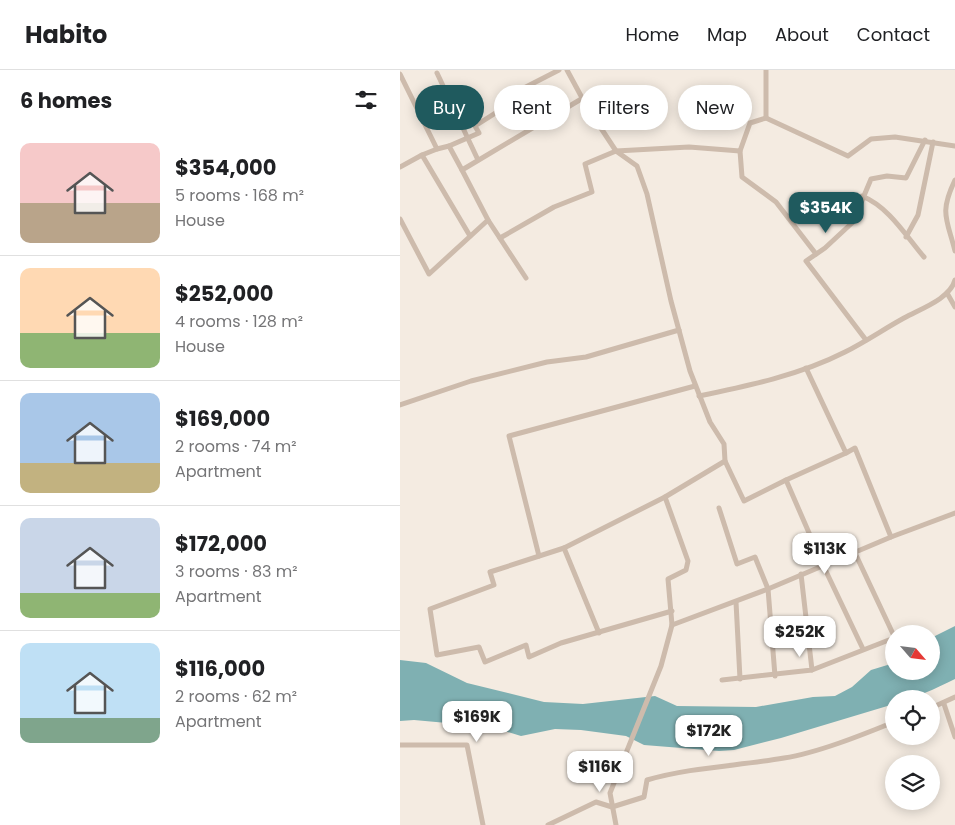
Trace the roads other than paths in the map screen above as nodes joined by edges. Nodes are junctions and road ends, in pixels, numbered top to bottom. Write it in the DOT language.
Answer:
graph roads {
  1 [pos="559,70"];
  2 [pos="567,70"];
  3 [pos="766,70"];
  4 [pos="437,73"];
  5 [pos="400,74"];
  6 [pos="580,94"];
  7 [pos="580,99"];
  8 [pos="766,118"];
  9 [pos="603,130"];
  10 [pos="468,138"];
  11 [pos="925,140"];
  12 [pos="933,142"];
  13 [pos="449,146"];
  14 [pos="955,146"];
  15 [pos="437,149"];
  16 [pos="616,151"];
  17 [pos="740,151"];
  18 [pos="422,155"];
  19 [pos="478,160"];
  20 [pos="400,167"];
  21 [pos="462,170"];
  22 [pos="955,180"];
  23 [pos="862,196"];
  24 [pos="400,219"];
  25 [pos="488,220"];
  26 [pos="470,236"];
  27 [pos="906,237"];
  28 [pos="500,238"];
  29 [pos="955,252"];
  30 [pos="816,254"];
  31 [pos="924,257"];
  32 [pos="526,278"];
  33 [pos="955,280"];
  34 [pos="947,293"];
  35 [pos="955,307"];
  36 [pos="679,330"];
  37 [pos="866,340"];
  38 [pos="806,368"];
  39 [pos="695,386"];
  40 [pos="699,396"];
  41 [pos="400,405"];
  42 [pos="846,453"];
  43 [pos="725,461"];
  44 [pos="786,480"];
  45 [pos="666,497"];
  46 [pos="719,508"];
  47 [pos="955,513"];
  48 [pos="891,537"];
  49 [pos="564,548"];
  50 [pos="854,553"];
  51 [pos="539,556"];
  52 [pos="823,565"];
  53 [pos="801,574"];
  54 [pos="768,589"];
  55 [pos="736,602"];
  56 [pos="672,611"];
  57 [pos="672,625"];
  58 [pos="888,625"];
  59 [pos="599,633"];
  60 [pos="885,640"];
  61 [pos="863,649"];
  62 [pos="812,670"];
  63 [pos="775,676"];
  64 [pos="722,680"];
  65 [pos="740,680"];
  66 [pos="955,697"];
  67 [pos="944,704"];
  68 [pos="940,705"];
  69 [pos="885,725"];
  70 [pos="955,737"];
  71 [pos="400,745"];
  72 [pos="612,807"];
  73 [pos="483,825"];
  74 [pos="548,825"];
  75 [pos="616,825"];
  1 -- 10 [label="street"];
  2 -- 6 [label="street"];
  3 -- 8 [label="street"];
  4 -- 10 [label="street"];
  5 -- 15 [label="street"];
  7 -- 19 [label="street"];
  8 -- 11 [label="street"];
  8 -- 17 [label="street"];
  9 -- 16 [label="street"];
  10 -- 13 [label="street"];
  10 -- 19 [label="street"];
  11 -- 12 [label="street"];
  11 -- 23 [label="street"];
  12 -- 14 [label="street"];
  12 -- 27 [label="street"];
  13 -- 15 [label="street"];
  13 -- 21 [label="street"];
  15 -- 18 [label="street"];
  16 -- 17 [label="street"];
  16 -- 28 [label="street"];
  16 -- 36 [label="street"];
  17 -- 30 [label="street"];
  18 -- 20 [label="street"];
  18 -- 26 [label="street"];
  19 -- 21 [label="street"];
  21 -- 25 [label="street"];
  22 -- 29 [label="street"];
  23 -- 27 [label="street"];
  23 -- 30 [label="street"];
  24 -- 26 [label="street"];
  25 -- 26 [label="street"];
  25 -- 28 [label="street"];
  27 -- 31 [label="street"];
  28 -- 32 [label="street"];
  30 -- 37 [label="street"];
  33 -- 34 [label="street"];
  34 -- 35 [label="street"];
  34 -- 37 [label="street"];
  36 -- 39 [label="street"];
  36 -- 41 [label="street"];
  37 -- 38 [label="street"];
  38 -- 40 [label="street"];
  38 -- 42 [label="street"];
  39 -- 40 [label="street"];
  39 -- 51 [label="street"];
  40 -- 43 [label="street"];
  42 -- 44 [label="street"];
  42 -- 48 [label="street"];
  43 -- 44 [label="street"];
  43 -- 45 [label="street"];
  44 -- 52 [label="street"];
  45 -- 49 [label="street"];
  45 -- 56 [label="street"];
  46 -- 54 [label="street"];
  47 -- 48 [label="street"];
  48 -- 50 [label="street"];
  49 -- 51 [label="street"];
  49 -- 59 [label="street"];
  50 -- 52 [label="street"];
  50 -- 58 [label="street"];
  51 -- 59 [label="street"];
  52 -- 53 [label="street"];
  52 -- 61 [label="street"];
  53 -- 54 [label="street"];
  53 -- 62 [label="street"];
  54 -- 55 [label="street"];
  54 -- 63 [label="street"];
  55 -- 57 [label="street"];
  55 -- 65 [label="street"];
  56 -- 57 [label="street"];
  56 -- 59 [label="street"];
  57 -- 72 [label="street"];
  60 -- 61 [label="street"];
  61 -- 62 [label="street"];
  62 -- 63 [label="street"];
  63 -- 65 [label="street"];
  64 -- 65 [label="street"];
  66 -- 67 [label="street"];
  67 -- 68 [label="street"];
  67 -- 70 [label="street"];
  69 -- 72 [label="street"];
  71 -- 73 [label="street"];
  72 -- 74 [label="street"];
  72 -- 75 [label="street"];
}
